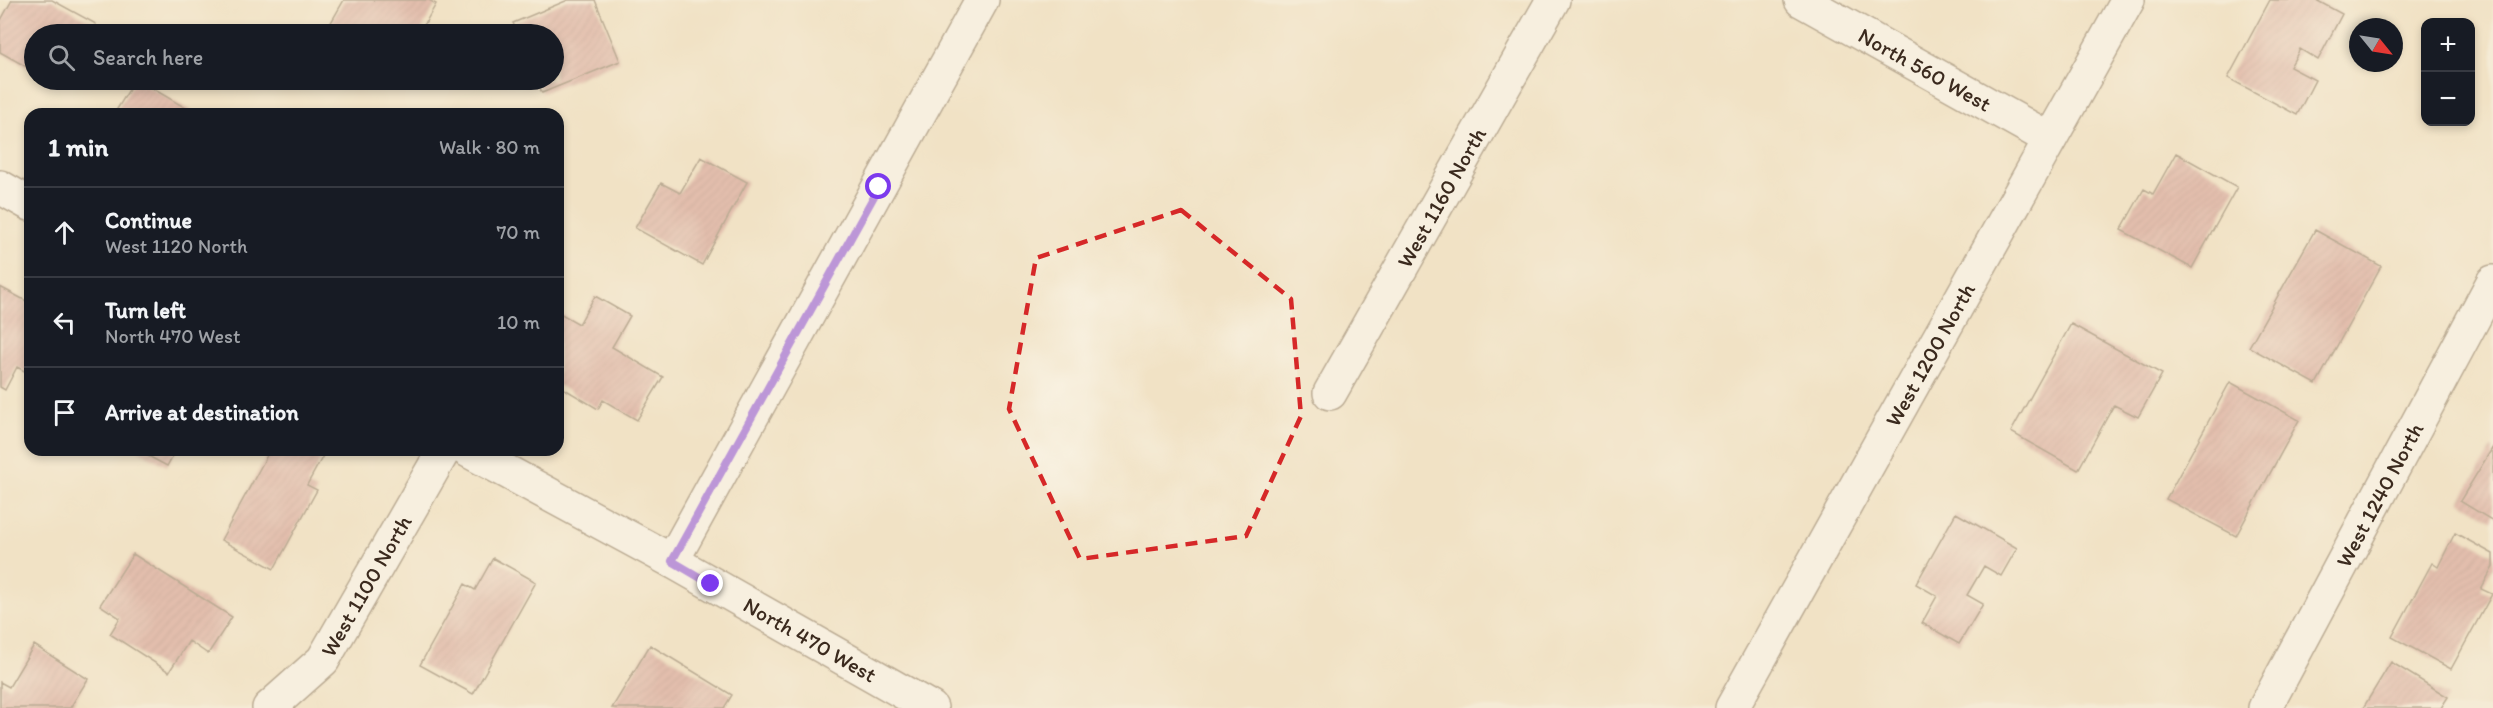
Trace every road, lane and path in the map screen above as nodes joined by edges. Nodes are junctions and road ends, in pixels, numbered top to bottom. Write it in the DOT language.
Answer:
graph roads {
  1 [pos="982,0"];
  2 [pos="1553,0"];
  3 [pos="1802,0"];
  4 [pos="2128,0"];
  5 [pos="2050,139"];
  6 [pos="0,187"];
  7 [pos="24,201"];
  8 [pos="2493,282"];
  9 [pos="1330,393"];
  10 [pos="441,456"];
  11 [pos="478,456"];
  12 [pos="672,561"];
  13 [pos="269,708"];
  14 [pos="931,708"];
  15 [pos="1732,708"];
  16 [pos="2265,708"];
  1 -- 12 [label="street"];
  2 -- 9 [label="street, West 1160 North"];
  3 -- 5 [label="street, North 560 West"];
  4 -- 5 [label="street, West 1200 North"];
  5 -- 15 [label="street, West 1200 North"];
  6 -- 7 [label="street"];
  8 -- 16 [label="street, West 1240 North"];
  10 -- 13 [label="street, West 1100 North"];
  11 -- 12 [label="street, North 470 West"];
  12 -- 14 [label="street, North 470 West"];
}
